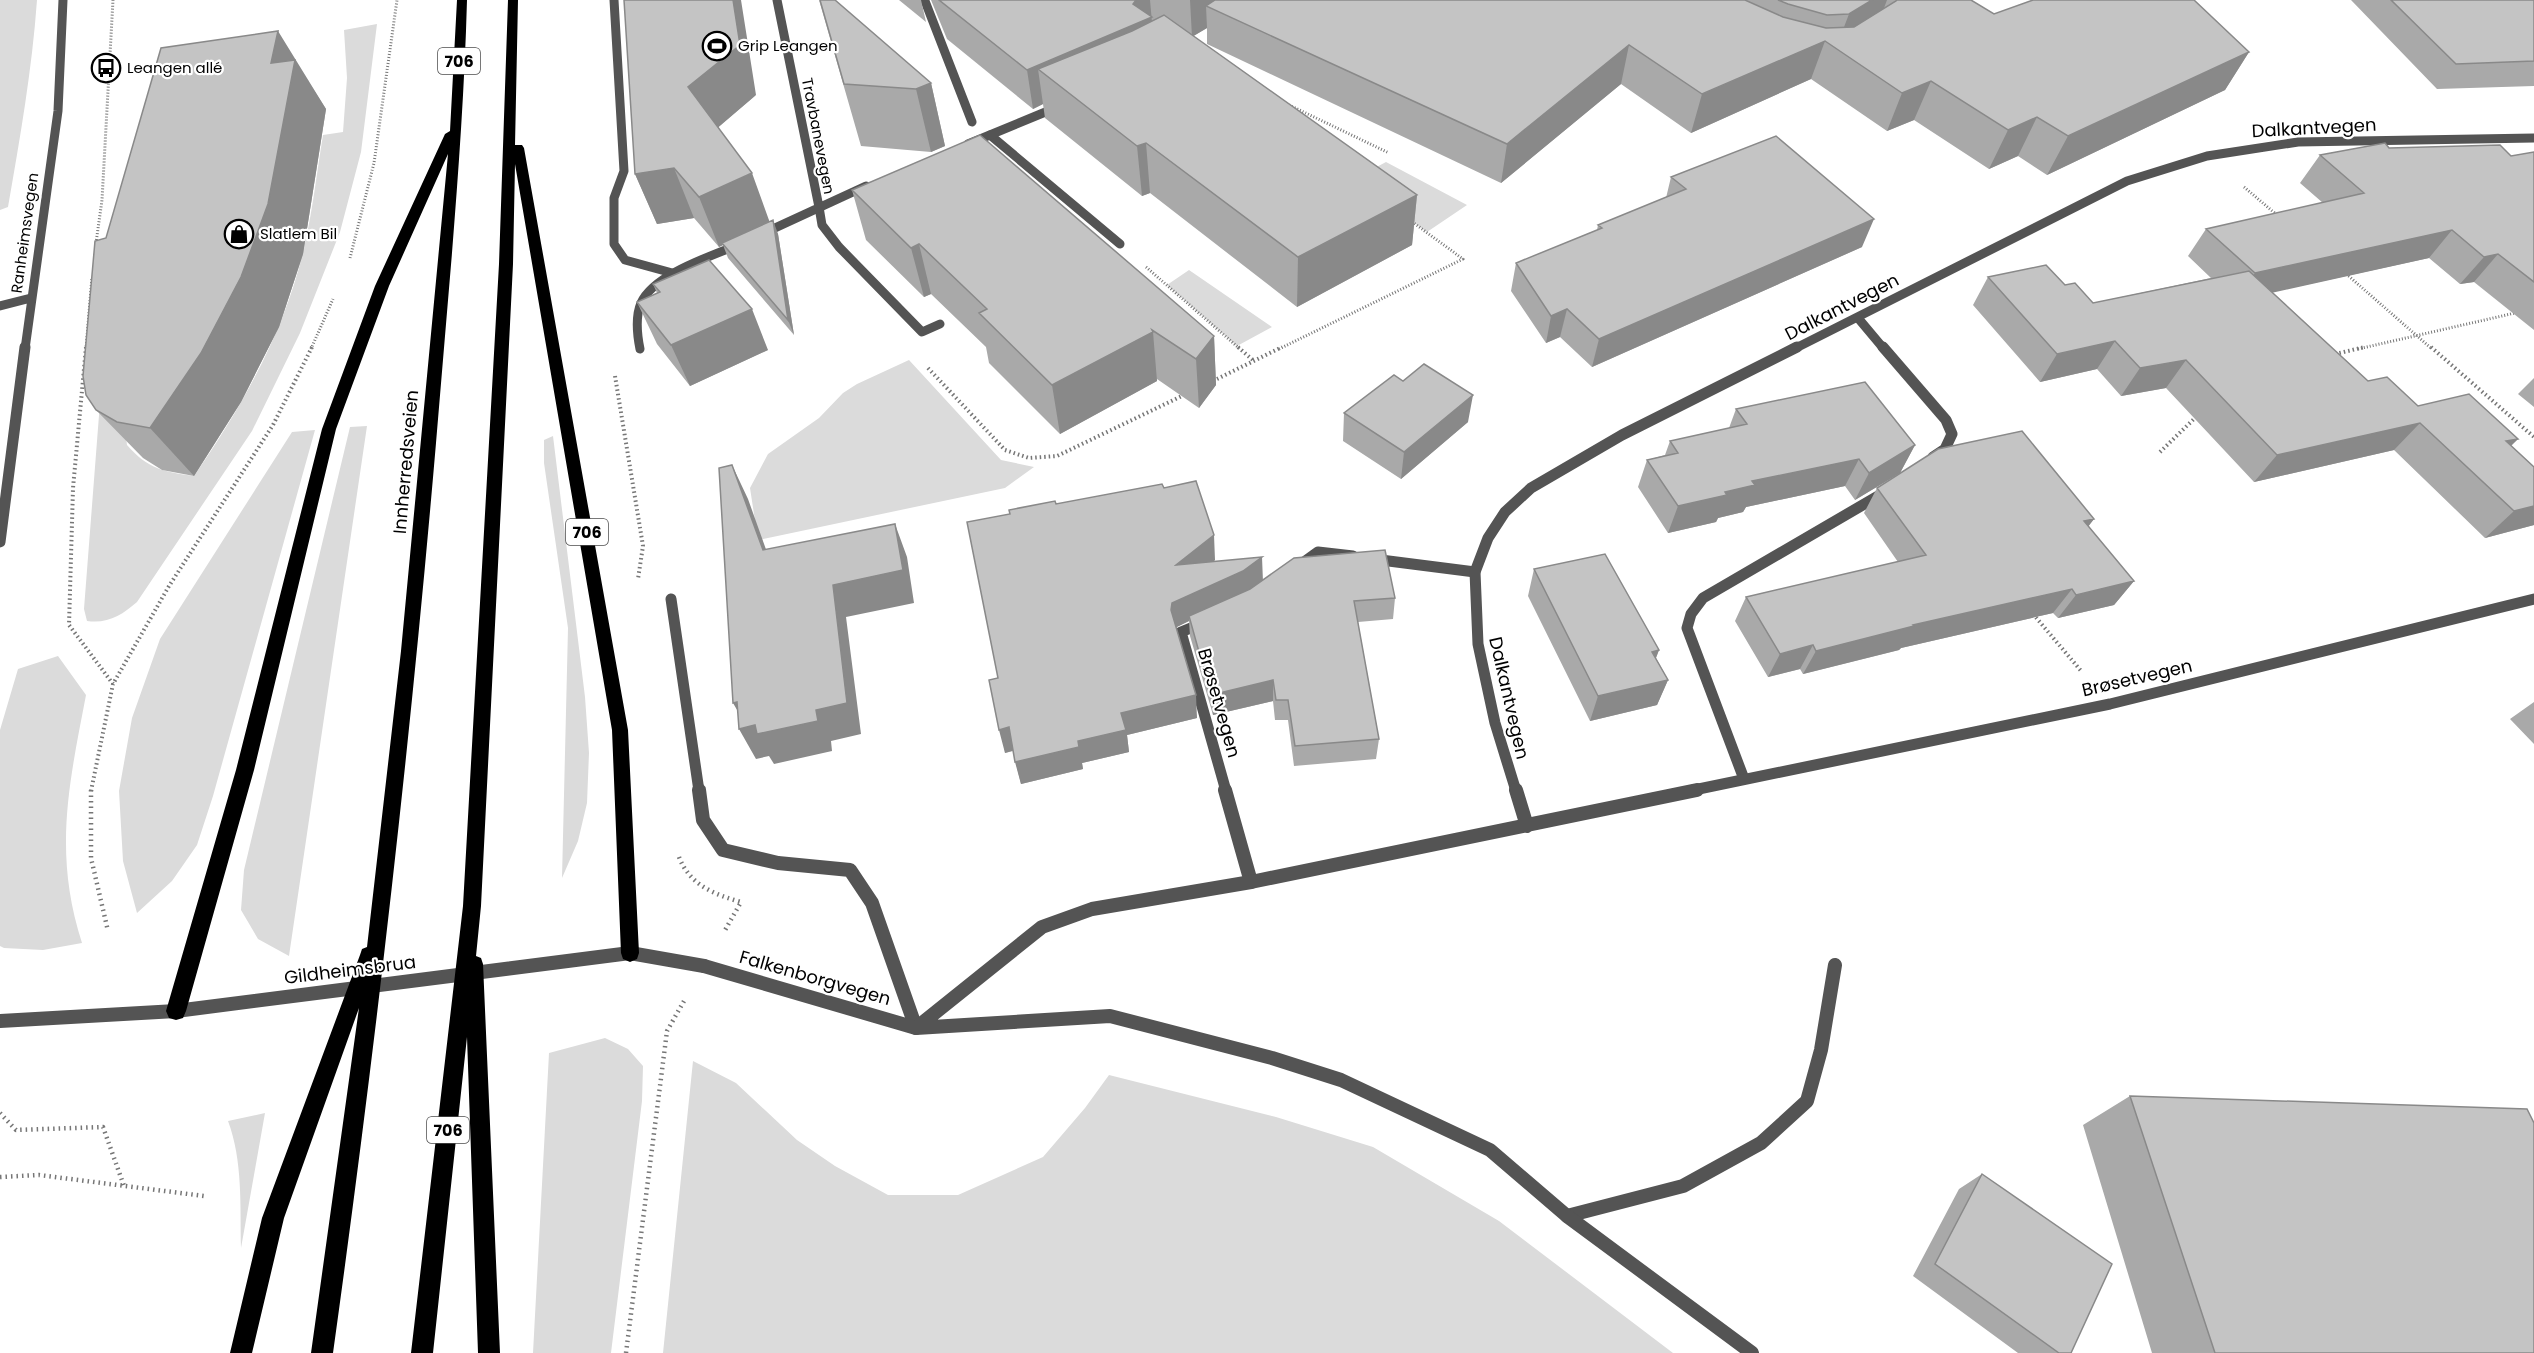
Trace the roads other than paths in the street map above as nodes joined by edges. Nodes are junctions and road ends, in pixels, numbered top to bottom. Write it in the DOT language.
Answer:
graph roads {
  1 [pos="63,0"];
  2 [pos="462,0"];
  3 [pos="513,0"];
  4 [pos="614,0"];
  5 [pos="777,0"];
  6 [pos="925,1"];
  7 [pos="1074,100"];
  8 [pos="512,114"];
  9 [pos="972,122"];
  10 [pos="456,123"];
  11 [pos="990,135"];
  12 [pos="2534,138"];
  13 [pos="958,148"];
  14 [pos="873,183"];
  15 [pos="819,207"];
  16 [pos="1120,244"];
  17 [pos="676,274"];
  18 [pos="31,298"];
  19 [pos="0,306"];
  20 [pos="1858,318"];
  21 [pos="940,324"];
  22 [pos="640,349"];
  23 [pos="1927,462"];
  24 [pos="1899,483"];
  25 [pos="0,542"];
  26 [pos="1291,571"];
  27 [pos="1474,572"];
  28 [pos="671,599"];
  29 [pos="2534,599"];
  30 [pos="1219,616"];
  31 [pos="1744,779"];
  32 [pos="1527,826"];
  33 [pos="1251,882"];
  34 [pos="472,906"];
  35 [pos="380,926"];
  36 [pos="630,953"];
  37 [pos="1835,965"];
  38 [pos="704,966"];
  39 [pos="176,1011"];
  40 [pos="0,1021"];
  41 [pos="916,1028"];
  42 [pos="1567,1216"];
  43 [pos="241,1353"];
  44 [pos="322,1353"];
  45 [pos="422,1353"];
  46 [pos="489,1353"];
  47 [pos="1752,1353"];
  1 -- 18 [label="street, Ranheimsvegen"];
  2 -- 10 [label="highway, Innherredsveien / 706"];
  3 -- 8 [label="highway, 706"];
  4 -- 17 [label="street"];
  5 -- 15 [label="street, Travbanevegen"];
  6 -- 9 [label="street"];
  7 -- 11 [label="street"];
  8 -- 34 [label="highway, 706"];
  8 -- 36 [label="highway, 706"];
  10 -- 35 [label="highway, Innherredsveien / 706"];
  10 -- 39 [label="highway, 706"];
  11 -- 13 [label="street"];
  11 -- 16 [label="street"];
  12 -- 20 [label="street, Dalkantvegen"];
  14 -- 15 [label="street"];
  15 -- 17 [label="street"];
  15 -- 21 [label="street, Travbanevegen"];
  17 -- 22 [label="street"];
  18 -- 19 [label="street"];
  18 -- 25 [label="street, Ranheimsvegen"];
  20 -- 23 [label="street"];
  20 -- 27 [label="street, Dalkantvegen"];
  24 -- 31 [label="street"];
  26 -- 27 [label="street"];
  27 -- 32 [label="street, Dalkantvegen"];
  28 -- 41 [label="street"];
  29 -- 31 [label="street, Brøsetvegen"];
  30 -- 33 [label="street, Brøsetvegen"];
  31 -- 32 [label="street, Brøsetvegen"];
  32 -- 33 [label="street, Brøsetvegen"];
  33 -- 41 [label="street, Brøsetvegen"];
  34 -- 45 [label="highway, 706"];
  34 -- 46 [label="highway, 706"];
  35 -- 43 [label="highway, 706"];
  35 -- 44 [label="highway, 706"];
  36 -- 38 [label="street, Gildheimsbrua"];
  36 -- 39 [label="street, Gildheimsbrua"];
  37 -- 42 [label="street"];
  38 -- 41 [label="street, Falkenborgvegen"];
  39 -- 40 [label="street, Gildheimsbrua"];
  41 -- 42 [label="street, Falkenborgvegen"];
  42 -- 47 [label="street, Falkenborgvegen"];
}
